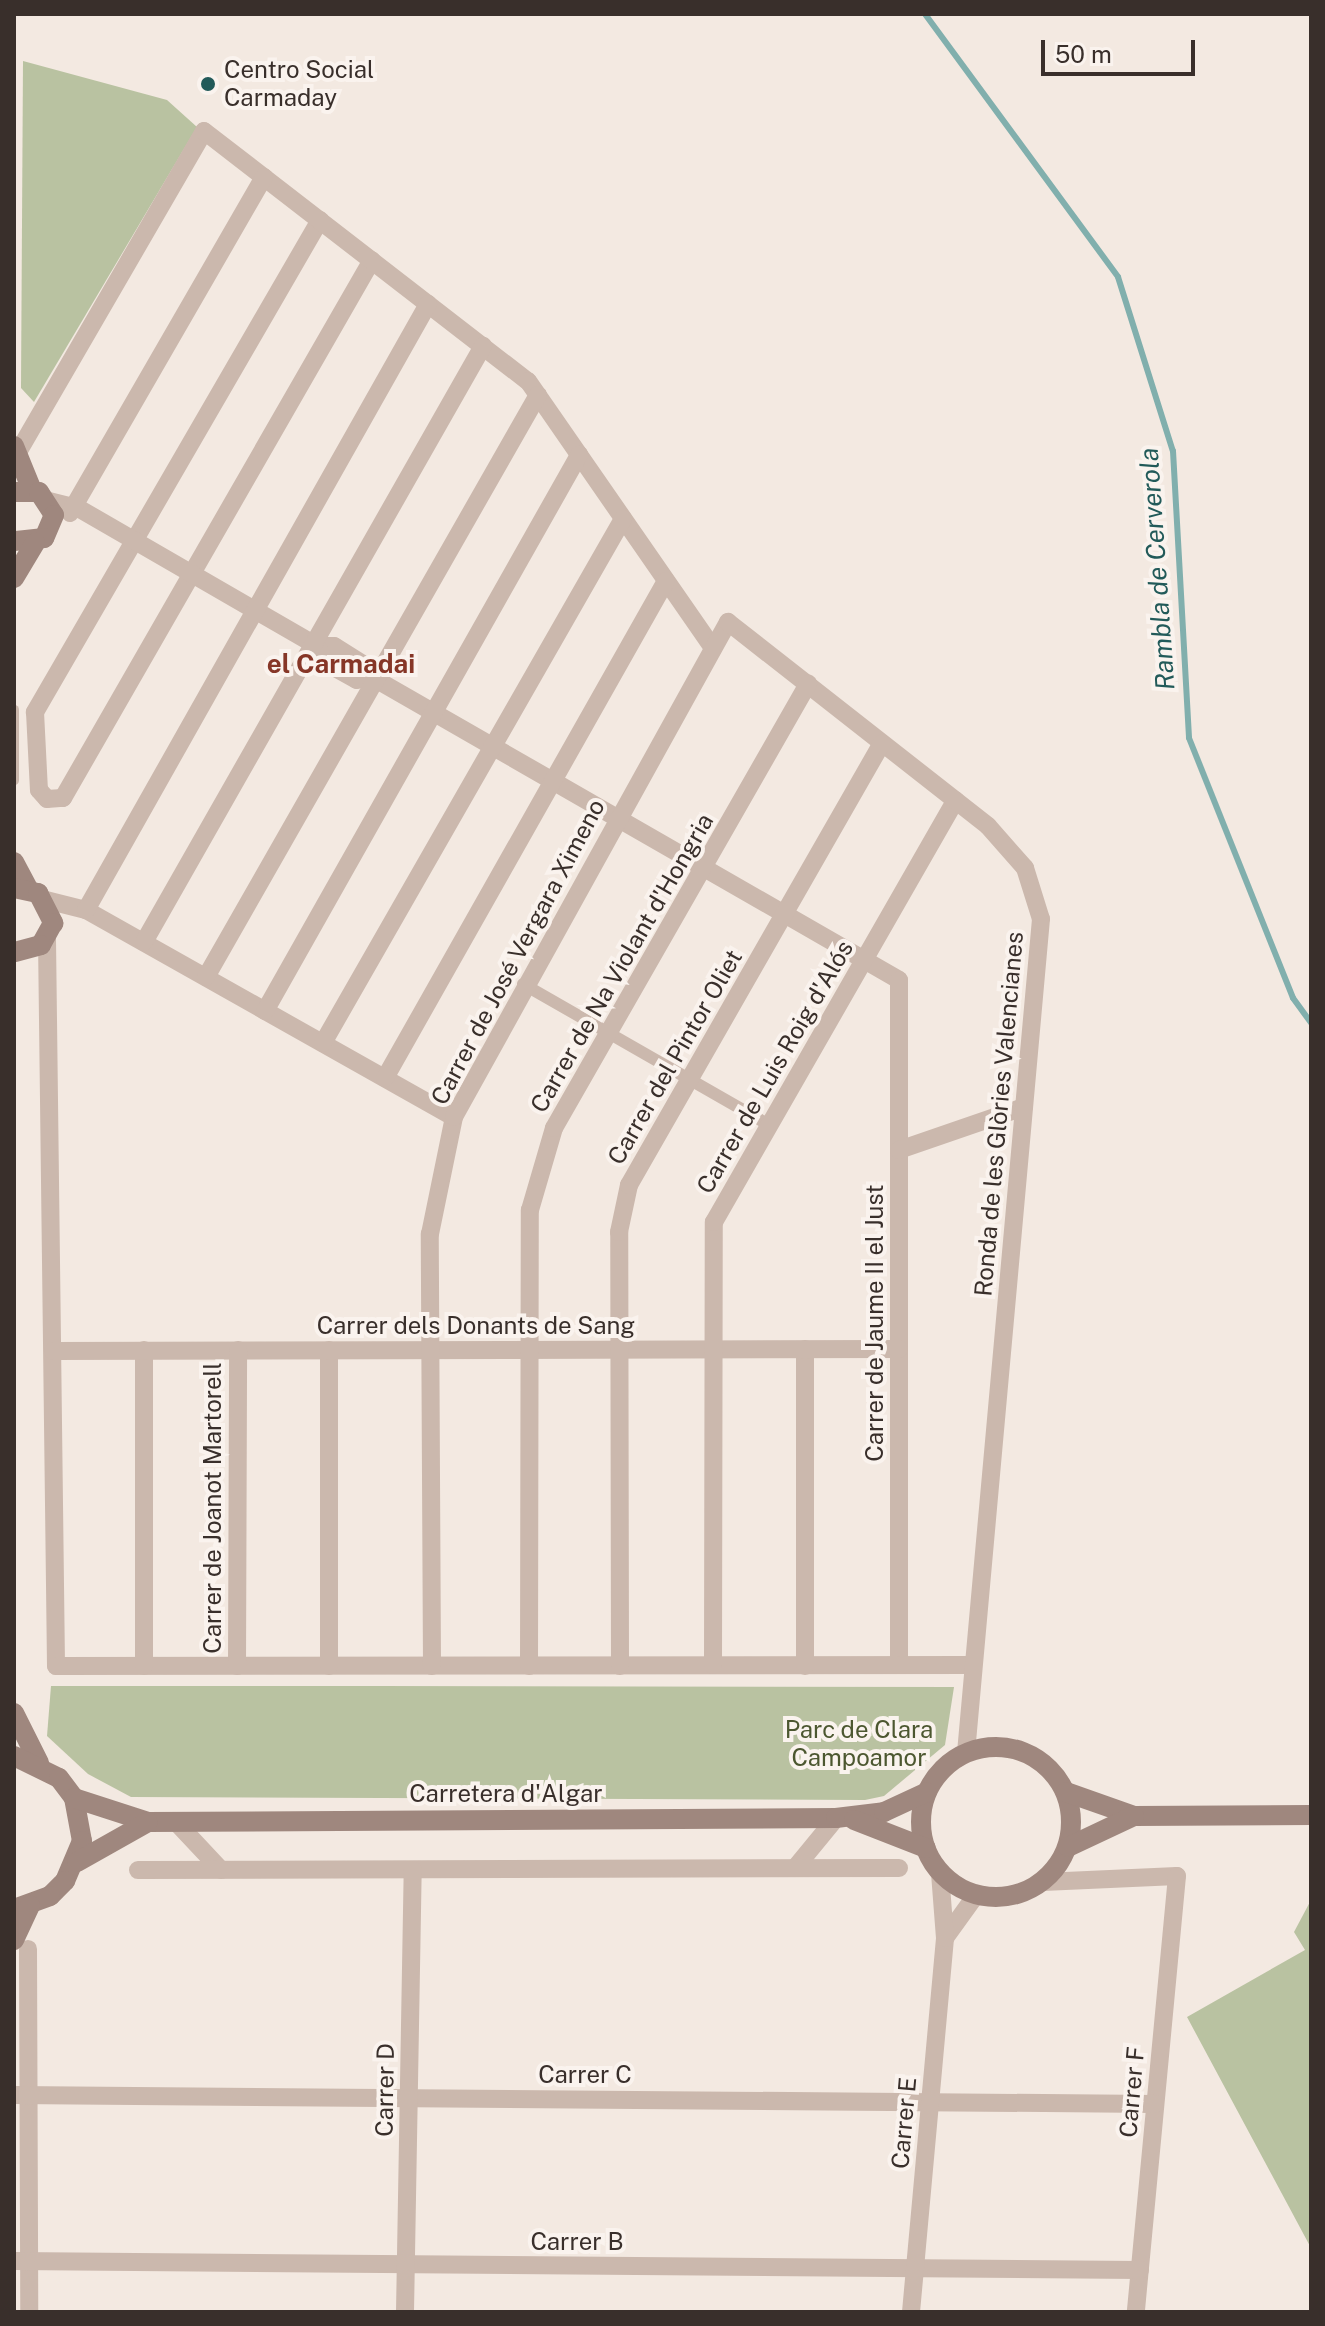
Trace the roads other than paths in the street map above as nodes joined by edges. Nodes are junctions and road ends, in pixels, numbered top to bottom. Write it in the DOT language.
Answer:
graph roads {
  1 [pos="264,177"];
  2 [pos="320,220"];
  3 [pos="372,260"];
  4 [pos="428,304"];
  5 [pos="483,346"];
  6 [pos="538,395"];
  7 [pos="15,450"];
  8 [pos="579,455"];
  9 [pos="23,491"];
  10 [pos="49,501"];
  11 [pos="78,508"];
  12 [pos="623,519"];
  13 [pos="53,522"];
  14 [pos="14,541"];
  15 [pos="135,541"];
  16 [pos="35,543"];
  17 [pos="193,574"];
  18 [pos="14,578"];
  19 [pos="666,581"];
  20 [pos="253,609"];
  21 [pos="728,622"];
  22 [pos="316,645"];
  23 [pos="713,648"];
  24 [pos="373,678"];
  25 [pos="808,684"];
  26 [pos="14,709"];
  27 [pos="434,713"];
  28 [pos="882,743"];
  29 [pos="493,747"];
  30 [pos="14,780"];
  31 [pos="553,781"];
  32 [pos="956,800"];
  33 [pos="617,818"];
  34 [pos="14,862"];
  35 [pos="703,868"];
  36 [pos="21,888"];
  37 [pos="46,900"];
  38 [pos="86,910"];
  39 [pos="784,914"];
  40 [pos="50,931"];
  41 [pos="144,942"];
  42 [pos="20,952"];
  43 [pos="864,960"];
  44 [pos="14,973"];
  45 [pos="206,977"];
  46 [pos="523,984"];
  47 [pos="265,1011"];
  48 [pos="608,1033"];
  49 [pos="323,1043"];
  50 [pos="385,1078"];
  51 [pos="689,1079"];
  52 [pos="1024,1107"];
  53 [pos="454,1117"];
  54 [pos="769,1125"];
  55 [pos="899,1150"];
  56 [pos="714,1349"];
  57 [pos="805,1349"];
  58 [pos="899,1349"];
  59 [pos="144,1350"];
  60 [pos="238,1350"];
  61 [pos="329,1350"];
  62 [pos="431,1350"];
  63 [pos="526,1350"];
  64 [pos="620,1350"];
  65 [pos="53,1351"];
  66 [pos="713,1665"];
  67 [pos="899,1665"];
  68 [pos="972,1665"];
  69 [pos="144,1666"];
  70 [pos="237,1666"];
  71 [pos="329,1666"];
  72 [pos="432,1666"];
  73 [pos="529,1666"];
  74 [pos="620,1666"];
  75 [pos="805,1666"];
  76 [pos="14,1713"];
  77 [pos="966,1752"];
  78 [pos="14,1756"];
  79 [pos="39,1763"];
  80 [pos="927,1792"];
  81 [pos="1066,1792"];
  82 [pos="74,1798"];
  83 [pos="1311,1815"];
  84 [pos="1134,1816"];
  85 [pos="841,1818"];
  86 [pos="148,1822"];
  87 [pos="176,1822"];
  88 [pos="1068,1847"];
  89 [pos="926,1848"];
  90 [pos="77,1862"];
  91 [pos="795,1868"];
  92 [pos="899,1868"];
  93 [pos="138,1870"];
  94 [pos="221,1870"];
  95 [pos="413,1870"];
  96 [pos="940,1873"];
  97 [pos="1043,1882"];
  98 [pos="976,1895"];
  99 [pos="22,1907"];
  100 [pos="945,1938"];
  101 [pos="21,1944"];
  102 [pos="21,2095"];
  103 [pos="409,2098"];
  104 [pos="930,2102"];
  105 [pos="1155,2104"];
  106 [pos="22,2261"];
  107 [pos="406,2265"];
  108 [pos="915,2268"];
  109 [pos="1140,2270"];
  110 [pos="29,2312"];
  111 [pos="405,2312"];
  112 [pos="911,2312"];
  113 [pos="1136,2312"];
  1 -- 2 [label="street"];
  1 -- 7 [label="street"];
  1 -- 11 [label="street"];
  2 -- 3 [label="street"];
  2 -- 15 [label="street"];
  3 -- 4 [label="street"];
  3 -- 17 [label="street"];
  4 -- 5 [label="street"];
  4 -- 20 [label="street"];
  5 -- 6 [label="street"];
  5 -- 22 [label="street"];
  6 -- 8 [label="street"];
  6 -- 24 [label="street"];
  7 -- 9 [label="main road"];
  8 -- 12 [label="street"];
  8 -- 27 [label="street"];
  9 -- 10 [label="main road"];
  10 -- 11 [label="street"];
  10 -- 13 [label="main road"];
  11 -- 13 [label="street"];
  11 -- 15 [label="street"];
  12 -- 19 [label="street"];
  12 -- 29 [label="street"];
  13 -- 16 [label="main road"];
  14 -- 16 [label="main road"];
  15 -- 17 [label="street"];
  15 -- 17 [label="street"];
  16 -- 18 [label="main road"];
  17 -- 20 [label="street"];
  19 -- 23 [label="street"];
  19 -- 31 [label="street"];
  20 -- 22 [label="street"];
  20 -- 38 [label="street"];
  21 -- 23 [label="street, Carrer de José Vergara Ximeno"];
  21 -- 25 [label="street, Ronda de les Glòries Valencianes"];
  22 -- 24 [label="street"];
  22 -- 41 [label="street"];
  23 -- 33 [label="street, Carrer de José Vergara Ximeno"];
  24 -- 27 [label="street"];
  24 -- 45 [label="street"];
  25 -- 28 [label="street, Ronda de les Glòries Valencianes"];
  25 -- 35 [label="street, Carrer de Na Violant d'Hongria"];
  26 -- 30 [label="lane"];
  27 -- 29 [label="street"];
  27 -- 47 [label="street"];
  28 -- 32 [label="street, Ronda de les Glòries Valencianes"];
  28 -- 39 [label="street, Carrer del Pintor Oliet"];
  29 -- 31 [label="street"];
  29 -- 49 [label="street"];
  31 -- 33 [label="street"];
  31 -- 50 [label="street"];
  32 -- 43 [label="street, Carrer de Luis Roig d'Alós"];
  32 -- 52 [label="street, Ronda de les Glòries Valencianes"];
  33 -- 35 [label="street"];
  33 -- 46 [label="street, Carrer de José Vergara Ximeno"];
  34 -- 36 [label="main road"];
  35 -- 39 [label="street"];
  35 -- 48 [label="street, Carrer de Na Violant d'Hongria"];
  36 -- 37 [label="main road"];
  37 -- 38 [label="street"];
  37 -- 40 [label="main road"];
  38 -- 40 [label="street"];
  38 -- 41 [label="street"];
  39 -- 43 [label="street"];
  39 -- 51 [label="street, Carrer del Pintor Oliet"];
  40 -- 42 [label="main road"];
  40 -- 65 [label="street"];
  41 -- 45 [label="street"];
  42 -- 44 [label="main road"];
  43 -- 54 [label="street, Carrer de Luis Roig d'Alós"];
  43 -- 55 [label="street, Carrer de Jaume II el Just"];
  45 -- 47 [label="street"];
  46 -- 48 [label="street"];
  46 -- 53 [label="street, Carrer de José Vergara Ximeno"];
  47 -- 49 [label="street"];
  48 -- 51 [label="street"];
  48 -- 63 [label="street, Carrer de Na Violant d'Hongria"];
  49 -- 50 [label="street"];
  50 -- 53 [label="street"];
  51 -- 54 [label="street"];
  51 -- 64 [label="street, Carrer del Pintor Oliet"];
  52 -- 55 [label="street"];
  52 -- 68 [label="street, Ronda de les Glòries Valencianes"];
  53 -- 62 [label="street, Carrer de José Vergara Ximeno"];
  54 -- 56 [label="street, Carrer de Luis Roig d'Alós"];
  55 -- 58 [label="street, Carrer de Jaume II el Just"];
  56 -- 57 [label="street, Carrer dels Donants de Sang"];
  56 -- 64 [label="street, Carrer dels Donants de Sang"];
  56 -- 66 [label="street, Carrer de Luis Roig d'Alós"];
  57 -- 58 [label="street, Carrer dels Donants de Sang"];
  57 -- 75 [label="street"];
  58 -- 67 [label="street, Carrer de Jaume II el Just"];
  59 -- 60 [label="street, Carrer dels Donants de Sang"];
  59 -- 65 [label="street, Carrer dels Donants de Sang"];
  59 -- 69 [label="street"];
  60 -- 61 [label="street, Carrer dels Donants de Sang"];
  60 -- 70 [label="street, Carrer de Joanot Martorell"];
  61 -- 62 [label="street, Carrer dels Donants de Sang"];
  61 -- 71 [label="street"];
  62 -- 63 [label="street, Carrer dels Donants de Sang"];
  62 -- 72 [label="street, Carrer de José Vergara Ximeno"];
  63 -- 64 [label="street, Carrer dels Donants de Sang"];
  63 -- 73 [label="street, Carrer de Na Violant d'Hongria"];
  64 -- 74 [label="street, Carrer del Pintor Oliet"];
  65 -- 69 [label="street"];
  66 -- 74 [label="street"];
  66 -- 75 [label="street"];
  67 -- 68 [label="street"];
  67 -- 75 [label="street"];
  68 -- 77 [label="street, Ronda de les Glòries Valencianes"];
  69 -- 70 [label="street"];
  70 -- 71 [label="street"];
  71 -- 72 [label="street"];
  72 -- 73 [label="street"];
  73 -- 74 [label="street"];
  76 -- 79 [label="main road"];
  77 -- 80 [label="main road"];
  77 -- 81 [label="main road"];
  78 -- 79 [label="main road"];
  79 -- 82 [label="main road"];
  80 -- 85 [label="main road, Carretera d'Algar"];
  80 -- 89 [label="main road"];
  81 -- 84 [label="main road"];
  81 -- 88 [label="main road"];
  82 -- 86 [label="main road, Carretera d'Algar"];
  82 -- 90 [label="main road"];
  83 -- 84 [label="main road"];
  84 -- 88 [label="main road"];
  85 -- 87 [label="main road, Carretera d'Algar"];
  85 -- 89 [label="main road, Carretera d'Algar"];
  85 -- 91 [label="street"];
  86 -- 87 [label="main road, Carretera d'Algar"];
  86 -- 90 [label="main road, Carretera d'Algar"];
  87 -- 94 [label="street"];
  88 -- 97 [label="main road"];
  89 -- 96 [label="main road"];
  90 -- 99 [label="main road"];
  91 -- 92 [label="street"];
  91 -- 95 [label="street"];
  93 -- 94 [label="street"];
  94 -- 95 [label="street"];
  95 -- 103 [label="street, Carrer D"];
  96 -- 98 [label="main road"];
  96 -- 100 [label="street, Carrer E"];
  97 -- 98 [label="main road"];
  97 -- 105 [label="street, Carrer F"];
  98 -- 100 [label="street"];
  99 -- 101 [label="main road"];
  100 -- 104 [label="street, Carrer E"];
  101 -- 102 [label="street"];
  102 -- 103 [label="street, Carrer C"];
  102 -- 106 [label="street"];
  103 -- 104 [label="street, Carrer C"];
  103 -- 107 [label="street, Carrer D"];
  104 -- 105 [label="street, Carrer C"];
  104 -- 108 [label="street, Carrer E"];
  105 -- 109 [label="street, Carrer F"];
  106 -- 107 [label="street, Carrer B"];
  106 -- 110 [label="street"];
  107 -- 108 [label="street, Carrer B"];
  107 -- 111 [label="street, Carrer D"];
  108 -- 109 [label="street, Carrer B"];
  108 -- 112 [label="street, Carrer E"];
  109 -- 113 [label="street, Carrer F"];
}
